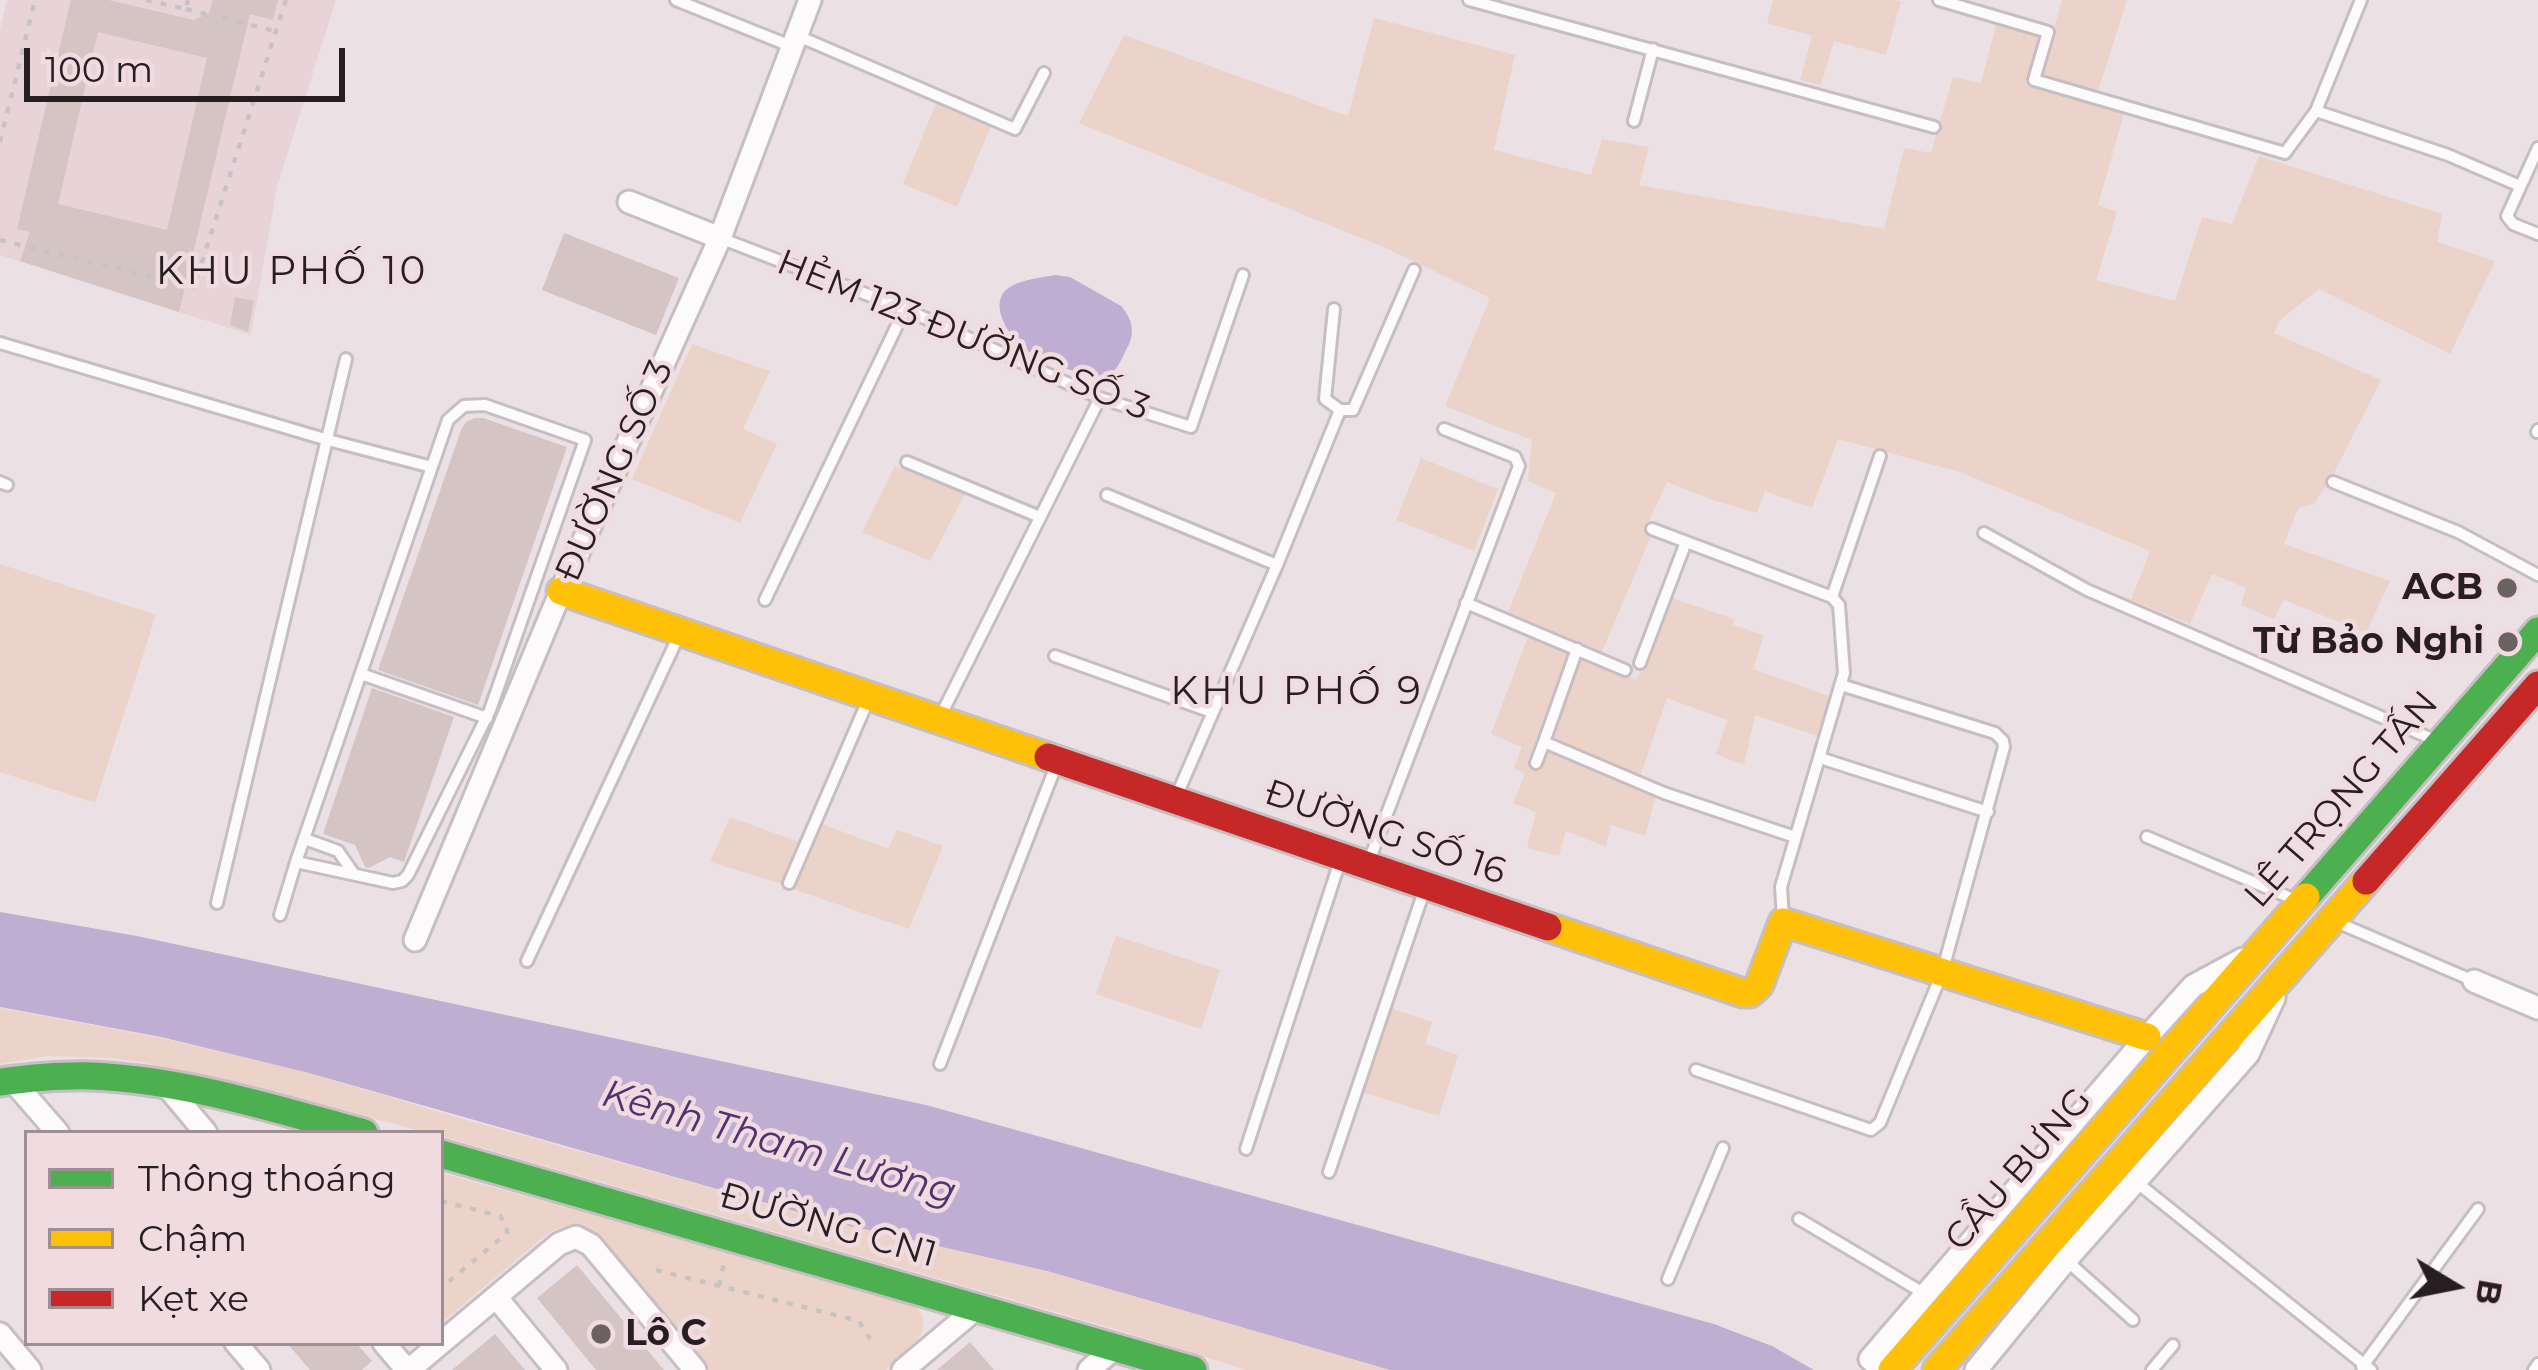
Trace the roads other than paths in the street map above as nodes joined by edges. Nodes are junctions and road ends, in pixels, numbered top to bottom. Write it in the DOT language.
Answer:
graph roads {
  1 [pos="676,0"];
  2 [pos="810,0"];
  3 [pos="1469,0"];
  4 [pos="1939,0"];
  5 [pos="2361,0"];
  6 [pos="795,41"];
  7 [pos="1653,49"];
  8 [pos="1043,73"];
  9 [pos="2316,112"];
  10 [pos="1634,122"];
  11 [pos="1934,127"];
  12 [pos="2538,148"];
  13 [pos="2520,186"];
  14 [pos="629,202"];
  15 [pos="2538,234"];
  16 [pos="720,238"];
  17 [pos="1414,270"];
  18 [pos="1243,275"];
  19 [pos="905,309"];
  20 [pos="1334,309"];
  21 [pos="0,343"];
  22 [pos="346,359"];
  23 [pos="1100,398"];
  24 [pos="1340,410"];
  25 [pos="1444,428"];
  26 [pos="328,440"];
  27 [pos="1880,456"];
  28 [pos="907,462"];
  29 [pos="432,467"];
  30 [pos="2333,482"];
  31 [pos="1107,495"];
  32 [pos="1040,517"];
  33 [pos="1652,529"];
  34 [pos="1984,533"];
  35 [pos="1686,542"];
  36 [pos="1277,566"];
  37 [pos="2538,575"];
  38 [pos="562,591"];
  39 [pos="1832,597"];
  40 [pos="765,600"];
  41 [pos="1466,603"];
  42 [pos="681,631"];
  43 [pos="2538,631"];
  44 [pos="1577,649"];
  45 [pos="1055,656"];
  46 [pos="1640,663"];
  47 [pos="1625,670"];
  48 [pos="361,674"];
  49 [pos="1841,685"];
  50 [pos="2538,685"];
  51 [pos="871,695"];
  52 [pos="1212,712"];
  53 [pos="2527,714"];
  54 [pos="487,718"];
  55 [pos="940,718"];
  56 [pos="1544,742"];
  57 [pos="2440,742"];
  58 [pos="1820,758"];
  59 [pos="2473,759"];
  60 [pos="1058,760"];
  61 [pos="1536,764"];
  62 [pos="1174,800"];
  63 [pos="1988,812"];
  64 [pos="1795,837"];
  65 [pos="2147,837"];
  66 [pos="304,839"];
  67 [pos="1355,860"];
  68 [pos="296,862"];
  69 [pos="354,874"];
  70 [pos="789,883"];
  71 [pos="1426,884"];
  72 [pos="2301,902"];
  73 [pos="217,903"];
  74 [pos="280,915"];
  75 [pos="2332,920"];
  76 [pos="1783,922"];
  77 [pos="416,940"];
  78 [pos="2259,950"];
  79 [pos="527,962"];
  80 [pos="1942,973"];
  81 [pos="2286,974"];
  82 [pos="2474,982"];
  83 [pos="2538,1009"];
  84 [pos="2201,1018"];
  85 [pos="2147,1037"];
  86 [pos="2227,1040"];
  87 [pos="940,1064"];
  88 [pos="1696,1070"];
  89 [pos="6,1081"];
  90 [pos="164,1083"];
  91 [pos="55,1130"];
  92 [pos="203,1130"];
  93 [pos="352,1130"];
  94 [pos="1723,1148"];
  95 [pos="1246,1149"];
  96 [pos="444,1155"];
  97 [pos="1329,1172"];
  98 [pos="2135,1181"];
  99 [pos="2478,1209"];
  100 [pos="1799,1219"];
  101 [pos="2066,1261"];
  102 [pos="1668,1279"];
  103 [pos="1926,1294"];
  104 [pos="496,1297"];
  105 [pos="978,1307"];
  106 [pos="2133,1320"];
  107 [pos="0,1334"];
  108 [pos="444,1340"];
  109 [pos="239,1346"];
  110 [pos="387,1346"];
  111 [pos="437,1346"];
  112 [pos="2173,1346"];
  113 [pos="1116,1347"];
  114 [pos="1882,1366"];
  115 [pos="2365,1368"];
  116 [pos="30,1370"];
  117 [pos="259,1370"];
  118 [pos="408,1370"];
  119 [pos="556,1370"];
  120 [pos="695,1370"];
  121 [pos="903,1370"];
  122 [pos="1089,1370"];
  123 [pos="1193,1370"];
  124 [pos="1937,1370"];
  125 [pos="1976,1370"];
  126 [pos="2152,1370"];
  1 -- 6 [label="lane"];
  2 -- 6 [label="street, ĐƯỜNG SỐ 3"];
  3 -- 7 [label="lane"];
  4 -- 9 [label="lane"];
  5 -- 9 [label="lane"];
  6 -- 8 [label="lane"];
  6 -- 16 [label="street, ĐƯỜNG SỐ 3"];
  7 -- 10 [label="lane"];
  7 -- 11 [label="lane"];
  9 -- 13 [label="lane"];
  12 -- 13 [label="lane"];
  13 -- 15 [label="lane"];
  14 -- 16 [label="street"];
  16 -- 19 [label="lane, HẺM 123 ĐƯỜNG SỐ 3"];
  16 -- 38 [label="street, ĐƯỜNG SỐ 3"];
  17 -- 24 [label="lane"];
  18 -- 23 [label="lane, HẺM 123 ĐƯỜNG SỐ 3"];
  19 -- 23 [label="lane, HẺM 123 ĐƯỜNG SỐ 3"];
  19 -- 40 [label="lane"];
  20 -- 24 [label="lane"];
  21 -- 26 [label="lane"];
  22 -- 26 [label="lane"];
  23 -- 32 [label="lane"];
  24 -- 36 [label="lane"];
  25 -- 41 [label="lane"];
  26 -- 29 [label="lane"];
  26 -- 73 [label="lane"];
  27 -- 39 [label="lane"];
  28 -- 32 [label="lane"];
  29 -- 48 [label="lane"];
  29 -- 54 [label="lane"];
  30 -- 37 [label="lane"];
  31 -- 36 [label="lane"];
  32 -- 55 [label="lane"];
  33 -- 35 [label="lane"];
  34 -- 57 [label="lane"];
  35 -- 39 [label="lane"];
  35 -- 46 [label="lane"];
  36 -- 52 [label="lane"];
  38 -- 42 [label="street, ĐƯỜNG SỐ 16"];
  38 -- 77 [label="street, ĐƯỜNG SỐ 3"];
  39 -- 49 [label="lane"];
  41 -- 44 [label="lane"];
  41 -- 67 [label="lane"];
  42 -- 51 [label="street, ĐƯỜNG SỐ 16"];
  42 -- 79 [label="lane"];
  43 -- 57 [label="street, LÊ TRỌNG TẤN"];
  44 -- 47 [label="lane"];
  44 -- 56 [label="lane"];
  45 -- 52 [label="lane"];
  48 -- 54 [label="lane"];
  48 -- 66 [label="lane"];
  49 -- 58 [label="lane"];
  49 -- 63 [label="lane"];
  50 -- 53 [label="street, LÊ TRỌNG TẤN"];
  51 -- 55 [label="street, ĐƯỜNG SỐ 16"];
  51 -- 70 [label="lane"];
  52 -- 62 [label="lane"];
  53 -- 59 [label="street, LÊ TRỌNG TẤN"];
  54 -- 69 [label="lane"];
  55 -- 60 [label="street, ĐƯỜNG SỐ 16"];
  56 -- 61 [label="lane"];
  56 -- 64 [label="lane"];
  57 -- 59 [label="street"];
  57 -- 72 [label="street, LÊ TRỌNG TẤN"];
  58 -- 63 [label="lane"];
  58 -- 64 [label="lane"];
  59 -- 75 [label="street, LÊ TRỌNG TẤN"];
  60 -- 62 [label="street, ĐƯỜNG SỐ 16"];
  60 -- 87 [label="lane"];
  62 -- 67 [label="street, ĐƯỜNG SỐ 16"];
  63 -- 80 [label="lane"];
  64 -- 76 [label="lane"];
  65 -- 72 [label="lane"];
  66 -- 68 [label="lane"];
  66 -- 69 [label="lane"];
  67 -- 71 [label="street, ĐƯỜNG SỐ 16"];
  67 -- 95 [label="lane"];
  68 -- 69 [label="lane"];
  68 -- 74 [label="lane"];
  71 -- 76 [label="street, ĐƯỜNG SỐ 16"];
  71 -- 97 [label="lane"];
  72 -- 78 [label="street, LÊ TRỌNG TẤN"];
  75 -- 81 [label="street, LÊ TRỌNG TẤN"];
  75 -- 82 [label="lane"];
  76 -- 80 [label="street"];
  78 -- 84 [label="street, LÊ TRỌNG TẤN"];
  78 -- 85 [label="street"];
  80 -- 85 [label="street"];
  80 -- 88 [label="lane"];
  81 -- 86 [label="street, LÊ TRỌNG TẤN"];
  81 -- 98 [label="street"];
  82 -- 83 [label="street"];
  84 -- 114 [label="street, CẦU BƯNG"];
  85 -- 103 [label="street"];
  86 -- 124 [label="street, CẦU BƯNG"];
  89 -- 90 [label="street"];
  89 -- 91 [label="street"];
  90 -- 92 [label="street"];
  90 -- 93 [label="street"];
  94 -- 102 [label="lane"];
  96 -- 105 [label="street, ĐƯỜNG CN1"];
  98 -- 101 [label="street"];
  98 -- 115 [label="lane"];
  99 -- 115 [label="lane"];
  100 -- 103 [label="lane"];
  101 -- 106 [label="lane"];
  101 -- 125 [label="street"];
  103 -- 114 [label="street"];
  104 -- 108 [label="street"];
  104 -- 119 [label="street"];
  104 -- 120 [label="street"];
  105 -- 113 [label="street, ĐƯỜNG CN1"];
  105 -- 121 [label="street"];
  107 -- 116 [label="street"];
  109 -- 117 [label="street"];
  110 -- 118 [label="street"];
  111 -- 118 [label="street"];
  112 -- 126 [label="lane"];
  113 -- 122 [label="street"];
  113 -- 123 [label="street, ĐƯỜNG CN1"];
}
